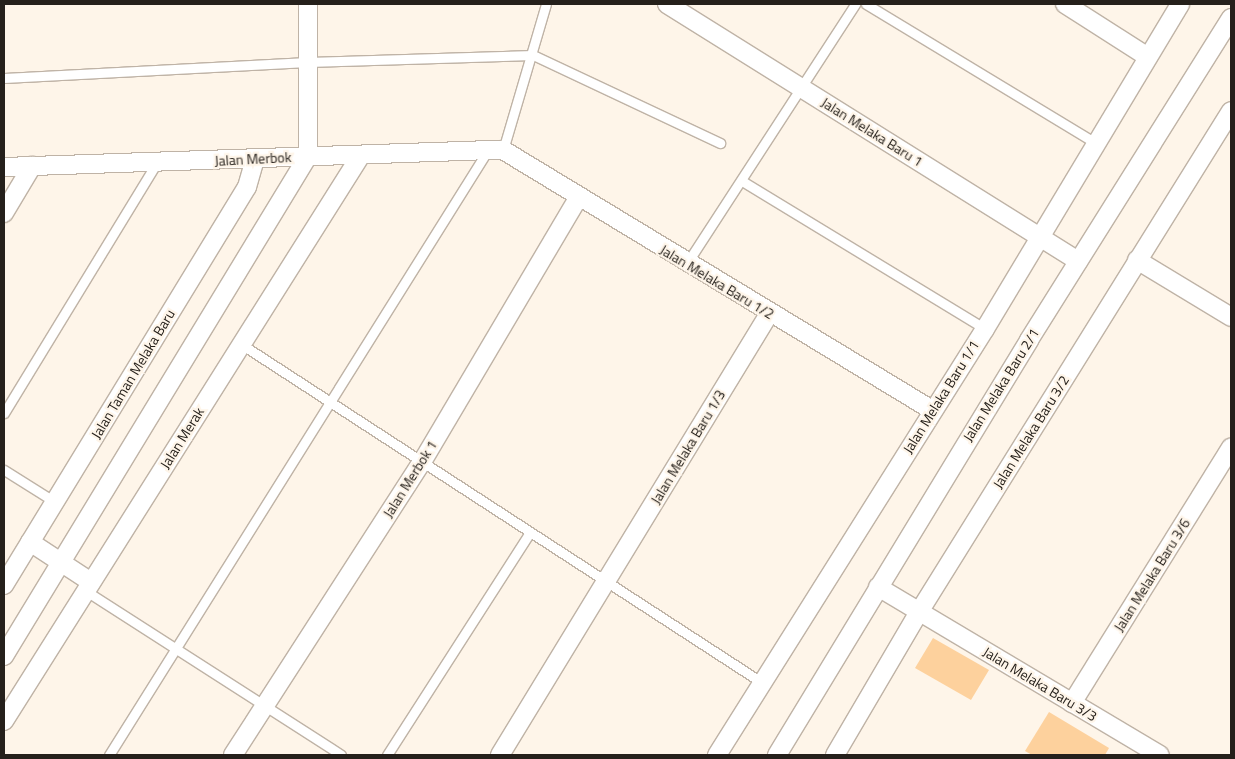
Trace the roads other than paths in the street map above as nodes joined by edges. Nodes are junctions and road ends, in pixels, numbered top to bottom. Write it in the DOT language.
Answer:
graph roads {
  1 [pos="308,4"];
  2 [pos="546,4"];
  3 [pos="666,4"];
  4 [pos="855,4"];
  5 [pos="866,4"];
  6 [pos="1068,4"];
  7 [pos="1180,4"];
  8 [pos="1231,18"];
  9 [pos="533,55"];
  10 [pos="1148,57"];
  11 [pos="308,62"];
  12 [pos="4,78"];
  13 [pos="802,89"];
  14 [pos="1231,111"];
  15 [pos="720,143"];
  16 [pos="1098,145"];
  17 [pos="496,150"];
  18 [pos="361,155"];
  19 [pos="308,156"];
  20 [pos="255,159"];
  21 [pos="156,164"];
  22 [pos="32,166"];
  23 [pos="4,167"];
  24 [pos="742,181"];
  25 [pos="578,198"];
  26 [pos="4,213"];
  27 [pos="1041,236"];
  28 [pos="1137,260"];
  29 [pos="1078,261"];
  30 [pos="687,264"];
  31 [pos="769,314"];
  32 [pos="1231,317"];
  33 [pos="985,329"];
  34 [pos="242,344"];
  35 [pos="332,403"];
  36 [pos="932,410"];
  37 [pos="4,413"];
  38 [pos="1231,448"];
  39 [pos="422,462"];
  40 [pos="4,470"];
  41 [pos="55,502"];
  42 [pos="530,532"];
  43 [pos="30,542"];
  44 [pos="62,562"];
  45 [pos="606,581"];
  46 [pos="4,585"];
  47 [pos="88,586"];
  48 [pos="878,587"];
  49 [pos="919,612"];
  50 [pos="176,649"];
  51 [pos="4,656"];
  52 [pos="761,682"];
  53 [pos="1072,703"];
  54 [pos="264,706"];
  55 [pos="4,721"];
  56 [pos="109,755"];
  57 [pos="233,755"];
  58 [pos="341,755"];
  59 [pos="387,755"];
  60 [pos="500,755"];
  61 [pos="717,755"];
  62 [pos="777,755"];
  63 [pos="835,755"];
  64 [pos="1160,755"];
  1 -- 11 [label="street"];
  2 -- 9 [label="lane"];
  3 -- 13 [label="street, Jalan Melaka Baru 1"];
  4 -- 13 [label="lane"];
  5 -- 16 [label="lane"];
  6 -- 10 [label="street"];
  7 -- 10 [label="street"];
  8 -- 29 [label="street, Jalan Melaka Baru 2/1"];
  9 -- 11 [label="lane"];
  9 -- 15 [label="lane"];
  9 -- 17 [label="lane"];
  10 -- 16 [label="street"];
  11 -- 12 [label="lane"];
  11 -- 19 [label="street"];
  13 -- 24 [label="lane"];
  13 -- 27 [label="street, Jalan Melaka Baru 1"];
  14 -- 28 [label="street, Jalan Melaka Baru 3/2"];
  16 -- 27 [label="street"];
  17 -- 18 [label="street, Jalan Merbok"];
  17 -- 25 [label="street, Jalan Melaka Baru 1/2"];
  17 -- 35 [label="lane"];
  18 -- 19 [label="street, Jalan Merbok"];
  18 -- 34 [label="street, Jalan Merak"];
  19 -- 20 [label="street, Jalan Merbok"];
  19 -- 44 [label="street"];
  20 -- 21 [label="street, Jalan Merbok"];
  20 -- 41 [label="street, Jalan Taman Melaka Baru"];
  21 -- 22 [label="street, Jalan Merbok"];
  21 -- 37 [label="lane"];
  22 -- 23 [label="street, Jalan Merbok"];
  22 -- 26 [label="street"];
  24 -- 30 [label="lane"];
  24 -- 33 [label="lane"];
  25 -- 30 [label="street, Jalan Melaka Baru 1/2"];
  25 -- 39 [label="street, Jalan Merbok 1"];
  27 -- 29 [label="street, Jalan Melaka Baru 1"];
  27 -- 33 [label="street, Jalan Melaka Baru 1/1"];
  28 -- 32 [label="street"];
  28 -- 49 [label="street, Jalan Melaka Baru 3/2"];
  29 -- 48 [label="street, Jalan Melaka Baru 2/1"];
  30 -- 31 [label="street, Jalan Melaka Baru 1/2"];
  31 -- 36 [label="street, Jalan Melaka Baru 1/2"];
  31 -- 45 [label="street, Jalan Melaka Baru 1/3"];
  33 -- 36 [label="street, Jalan Melaka Baru 1/1"];
  34 -- 35 [label="lane"];
  34 -- 47 [label="street, Jalan Merak"];
  35 -- 39 [label="lane"];
  35 -- 50 [label="lane"];
  36 -- 52 [label="street, Jalan Melaka Baru 1/1"];
  38 -- 53 [label="street, Jalan Melaka Baru 3/6"];
  39 -- 42 [label="lane"];
  39 -- 54 [label="street, Jalan Merbok 1"];
  40 -- 41 [label="lane"];
  41 -- 43 [label="street, Jalan Taman Melaka Baru"];
  42 -- 45 [label="lane"];
  42 -- 59 [label="lane"];
  43 -- 44 [label="street"];
  43 -- 46 [label="street, Jalan Taman Melaka Baru"];
  44 -- 47 [label="street"];
  44 -- 51 [label="street"];
  45 -- 52 [label="lane"];
  45 -- 60 [label="street, Jalan Melaka Baru 1/3"];
  47 -- 50 [label="lane"];
  47 -- 55 [label="street, Jalan Merak"];
  48 -- 49 [label="street, Jalan Melaka Baru 3/3"];
  48 -- 62 [label="street, Jalan Melaka Baru 2/1"];
  49 -- 53 [label="street, Jalan Melaka Baru 3/3"];
  49 -- 63 [label="street, Jalan Melaka Baru 3/2"];
  50 -- 54 [label="lane"];
  50 -- 56 [label="lane"];
  52 -- 61 [label="street, Jalan Melaka Baru 1/1"];
  53 -- 64 [label="street, Jalan Melaka Baru 3/3"];
  54 -- 57 [label="street, Jalan Merbok 1"];
  54 -- 58 [label="lane"];
}
